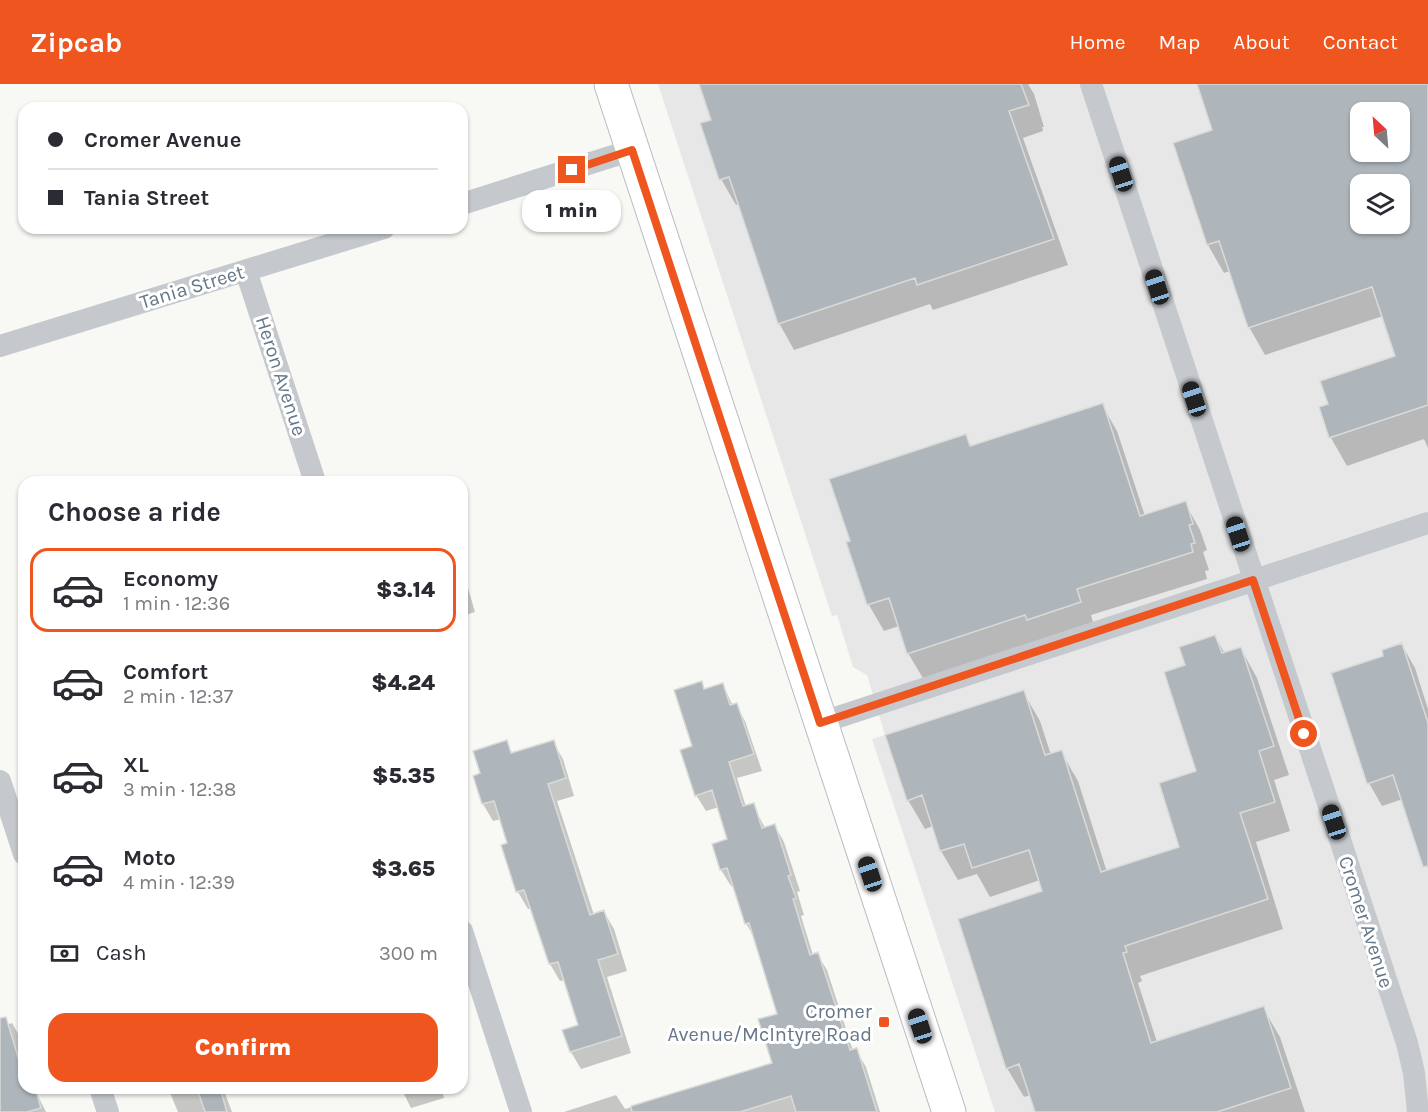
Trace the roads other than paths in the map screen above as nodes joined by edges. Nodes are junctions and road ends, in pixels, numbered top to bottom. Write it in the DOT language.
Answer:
graph roads {
  1 [pos="611,84"];
  2 [pos="1091,84"];
  3 [pos="632,150"];
  4 [pos="468,202"];
  5 [pos="365,234"];
  6 [pos="246,271"];
  7 [pos="0,346"];
  8 [pos="313,476"];
  9 [pos="1428,523"];
  10 [pos="1253,580"];
  11 [pos="820,723"];
  12 [pos="0,781"];
  13 [pos="18,836"];
  14 [pos="468,949"];
  15 [pos="102,1094"];
  16 [pos="108,1112"];
  17 [pos="521,1112"];
  18 [pos="949,1112"];
  19 [pos="1418,1112"];
  1 -- 3 [label="main road"];
  2 -- 10 [label="street, Cromer Avenue"];
  3 -- 4 [label="street"];
  3 -- 11 [label="main road"];
  5 -- 6 [label="street, Tania Street"];
  6 -- 7 [label="street, Tania Street"];
  6 -- 8 [label="street, Heron Avenue"];
  9 -- 10 [label="street"];
  10 -- 11 [label="street"];
  10 -- 19 [label="street, Cromer Avenue"];
  11 -- 18 [label="main road"];
  12 -- 13 [label="street"];
  14 -- 17 [label="street"];
  15 -- 16 [label="street"];
}
